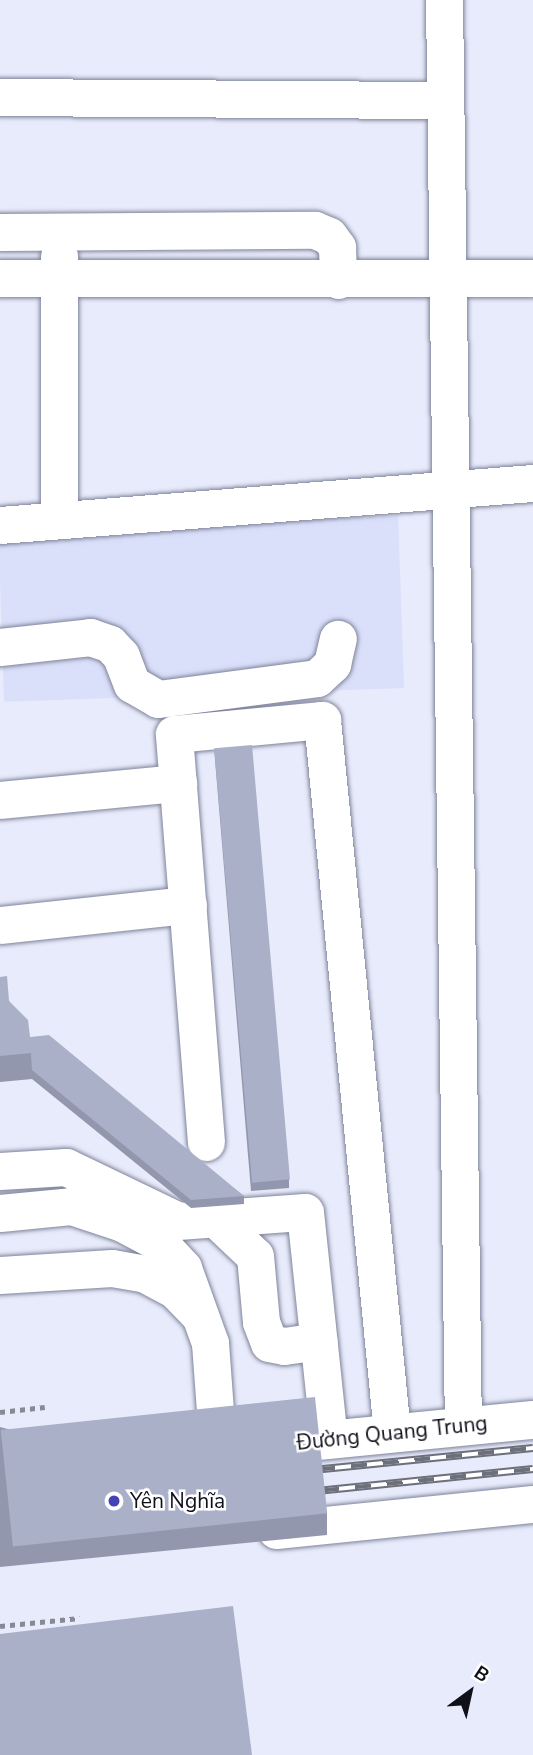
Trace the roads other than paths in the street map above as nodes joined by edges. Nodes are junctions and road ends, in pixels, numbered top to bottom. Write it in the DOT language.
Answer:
graph roads {
  1 [pos="444,0"];
  2 [pos="0,97"];
  3 [pos="445,100"];
  4 [pos="0,232"];
  5 [pos="59,234"];
  6 [pos="0,278"];
  7 [pos="59,278"];
  8 [pos="533,278"];
  9 [pos="338,280"];
  10 [pos="447,280"];
  11 [pos="533,483"];
  12 [pos="450,486"];
  13 [pos="59,519"];
  14 [pos="0,525"];
  15 [pos="338,639"];
  16 [pos="0,647"];
  17 [pos="178,783"];
  18 [pos="0,800"];
  19 [pos="188,905"];
  20 [pos="0,925"];
  21 [pos="206,1142"];
  22 [pos="0,1171"];
  23 [pos="0,1213"];
  24 [pos="217,1220"];
  25 [pos="0,1275"];
  26 [pos="201,1317"];
  27 [pos="318,1341"];
  28 [pos="533,1420"];
  29 [pos="463,1425"];
  30 [pos="392,1432"];
  31 [pos="329,1439"];
  32 [pos="218,1451"];
  33 [pos="177,1455"];
  34 [pos="533,1504"];
  35 [pos="247,1533"];
  1 -- 3 [label="street"];
  2 -- 3 [label="street"];
  3 -- 10 [label="street"];
  4 -- 5 [label="street"];
  5 -- 7 [label="street"];
  5 -- 9 [label="street"];
  6 -- 7 [label="street"];
  7 -- 9 [label="street"];
  7 -- 13 [label="street"];
  8 -- 10 [label="street"];
  9 -- 10 [label="street"];
  10 -- 12 [label="street"];
  11 -- 12 [label="street"];
  12 -- 13 [label="street"];
  12 -- 29 [label="street"];
  13 -- 14 [label="street"];
  15 -- 16 [label="street"];
  17 -- 18 [label="street"];
  17 -- 19 [label="street"];
  17 -- 30 [label="street"];
  19 -- 20 [label="street"];
  19 -- 21 [label="street"];
  22 -- 24 [label="street"];
  23 -- 26 [label="street"];
  24 -- 27 [label="street"];
  24 -- 27 [label="street"];
  25 -- 26 [label="street"];
  26 -- 32 [label="street"];
  27 -- 31 [label="street"];
  28 -- 29 [label="highway, Đường Quang Trung"];
  29 -- 30 [label="highway, Đường Quang Trung"];
  30 -- 31 [label="highway, Đường Quang Trung"];
  31 -- 32 [label="highway, Đường Quang Trung"];
  32 -- 33 [label="highway, Đường Quang Trung"];
  34 -- 35 [label="street"];
}
